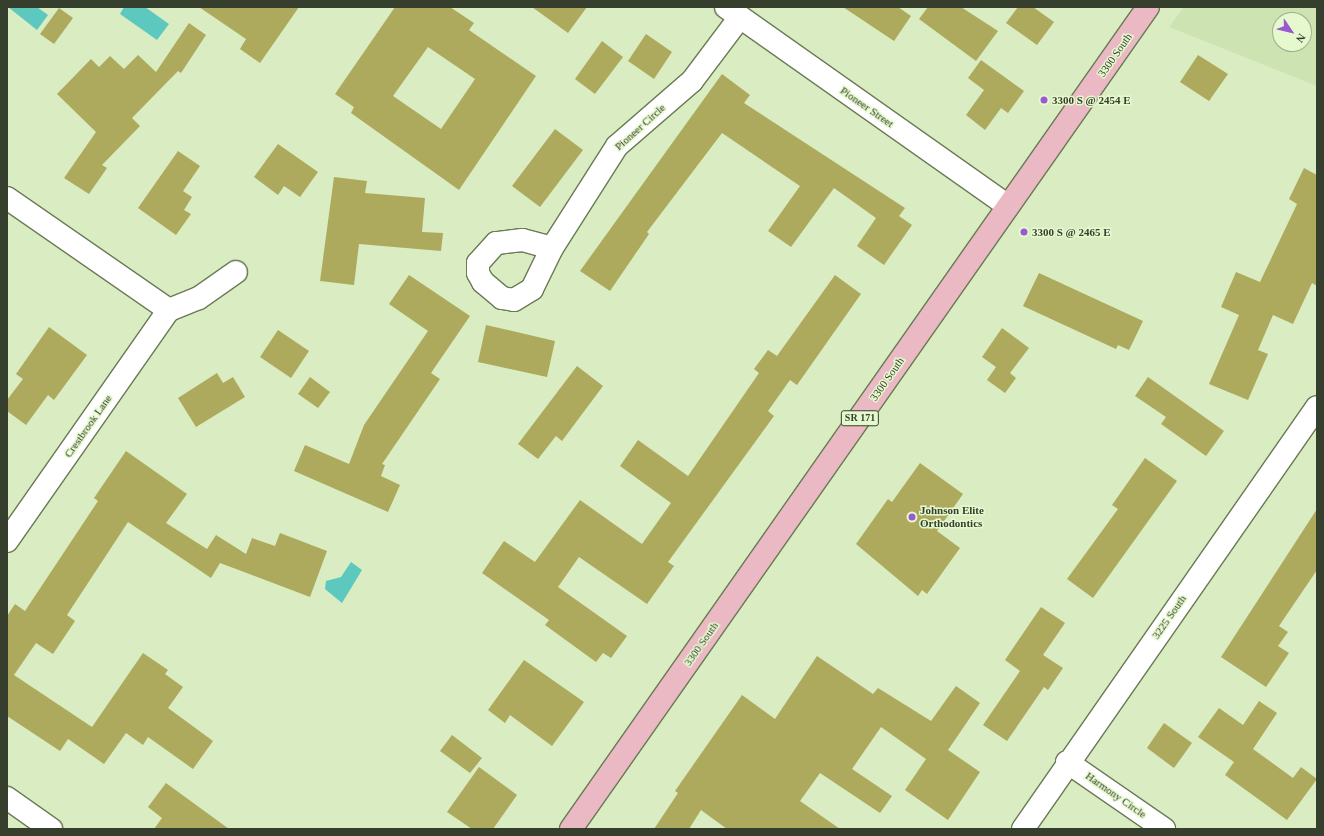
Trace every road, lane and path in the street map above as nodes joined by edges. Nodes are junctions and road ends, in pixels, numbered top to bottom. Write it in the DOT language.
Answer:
graph roads {
  1 [pos="1148,7"];
  2 [pos="733,12"];
  3 [pos="7,198"];
  4 [pos="1008,206"];
  5 [pos="552,248"];
  6 [pos="236,272"];
  7 [pos="169,310"];
  8 [pos="1317,407"];
  9 [pos="7,541"];
  10 [pos="1067,762"];
  11 [pos="7,798"];
  12 [pos="51,829"];
  13 [pos="571,829"];
  14 [pos="1023,829"];
  15 [pos="1164,829"];
  1 -- 4 [label="main road, 3300 South / SR 171"];
  2 -- 4 [label="street, Pioneer Street"];
  2 -- 5 [label="street, Pioneer Circle"];
  3 -- 7 [label="street"];
  4 -- 13 [label="main road, 3300 South / SR 171"];
  6 -- 7 [label="street"];
  7 -- 9 [label="street, Crestbrook Lane"];
  8 -- 10 [label="street, 3225 South"];
  10 -- 14 [label="street, 3225 South"];
  10 -- 15 [label="street, Harmony Circle"];
  11 -- 12 [label="street"];
}
